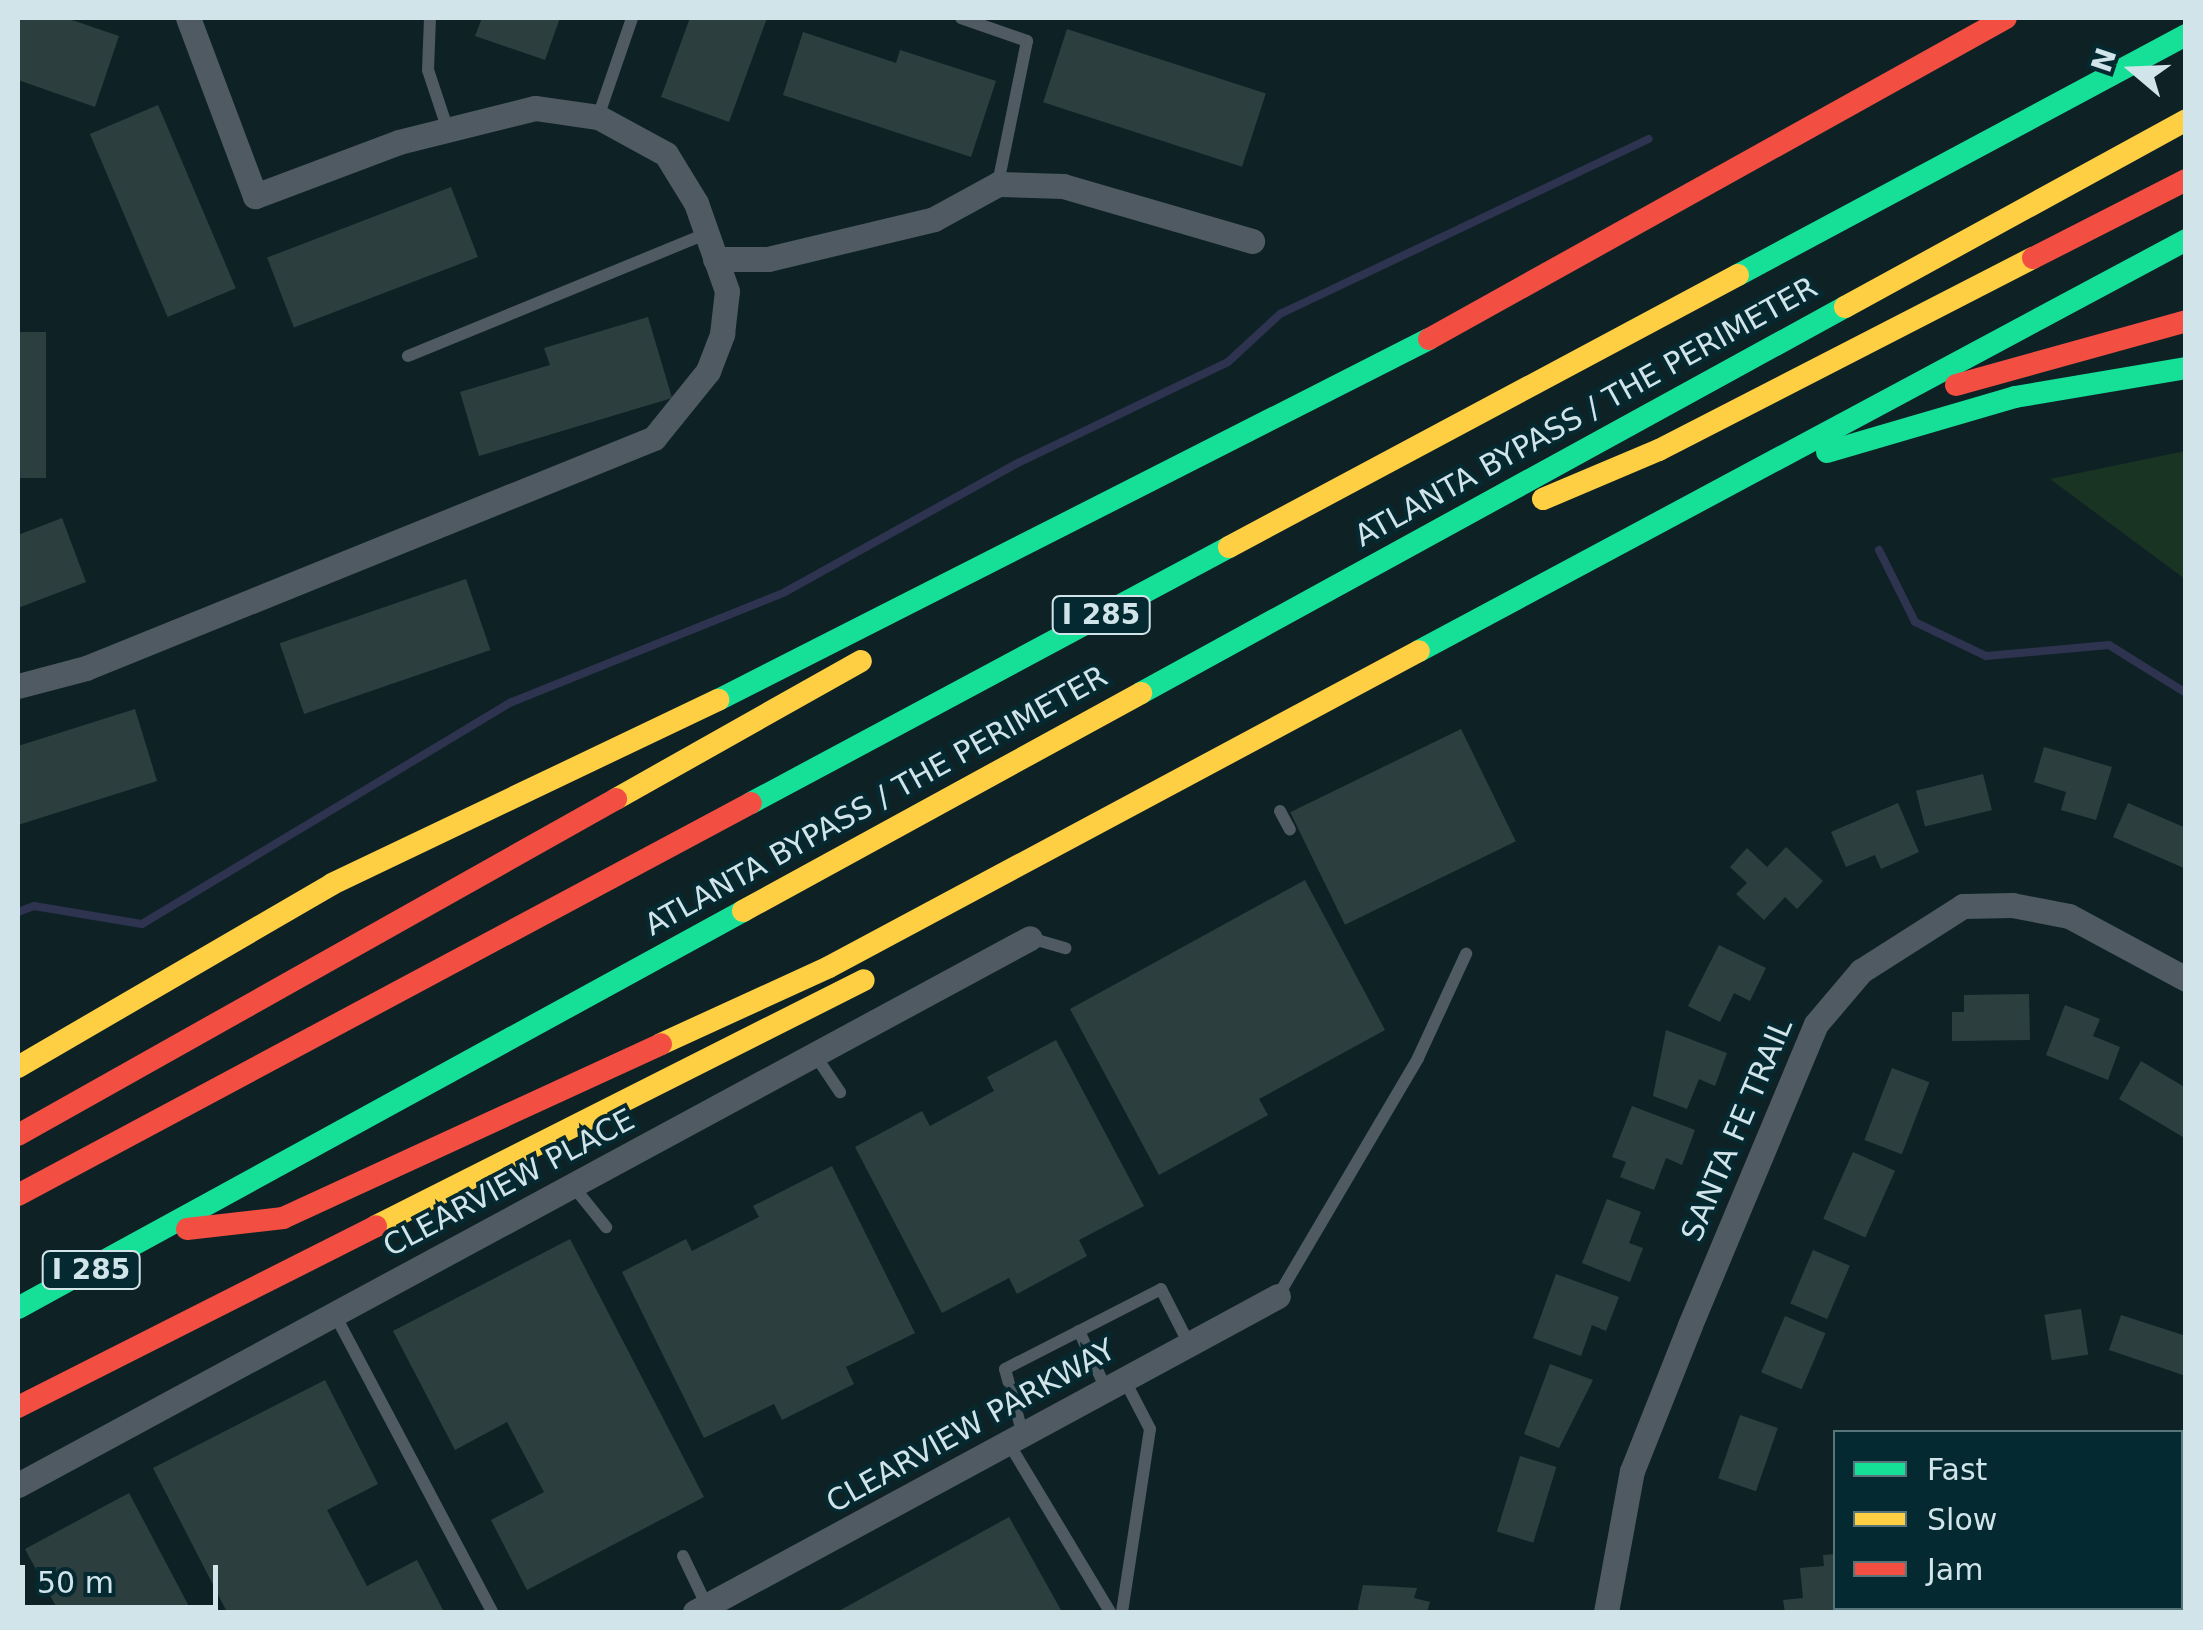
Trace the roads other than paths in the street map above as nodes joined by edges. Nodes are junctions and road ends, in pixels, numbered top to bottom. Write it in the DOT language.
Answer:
graph roads {
  1 [pos="188,18"];
  2 [pos="430,18"];
  3 [pos="632,18"];
  4 [pos="961,18"];
  5 [pos="2006,18"];
  6 [pos="2031,18"];
  7 [pos="2186,35"];
  8 [pos="1884,92"];
  9 [pos="598,117"];
  10 [pos="2186,120"];
  11 [pos="448,130"];
  12 [pos="2186,180"];
  13 [pos="998,184"];
  14 [pos="706,234"];
  15 [pos="2186,240"];
  16 [pos="1252,241"];
  17 [pos="715,259"];
  18 [pos="2186,320"];
  19 [pos="408,356"];
  20 [pos="2186,368"];
  21 [pos="1294,407"];
  22 [pos="1800,444"];
  23 [pos="1672,512"];
  24 [pos="1288,608"];
  25 [pos="944,615"];
  26 [pos="892,644"];
  27 [pos="18,686"];
  28 [pos="1280,810"];
  29 [pos="1290,830"];
  30 [pos="1010,864"];
  31 [pos="1030,938"];
  32 [pos="1066,948"];
  33 [pos="1466,954"];
  34 [pos="2186,979"];
  35 [pos="814,1055"];
  36 [pos="18,1068"];
  37 [pos="840,1092"];
  38 [pos="18,1135"];
  39 [pos="573,1186"];
  40 [pos="18,1195"];
  41 [pos="606,1227"];
  42 [pos="165,1231"];
  43 [pos="1278,1296"];
  44 [pos="18,1308"];
  45 [pos="334,1313"];
  46 [pos="1079,1331"];
  47 [pos="1190,1344"];
  48 [pos="1115,1384"];
  49 [pos="18,1407"];
  50 [pos="1015,1438"];
  51 [pos="18,1485"];
  52 [pos="682,1556"];
  53 [pos="704,1610"];
  54 [pos="492,1612"];
  55 [pos="1110,1612"];
  56 [pos="1122,1612"];
  57 [pos="1606,1612"];
  1 -- 11 [label="street"];
  2 -- 11 [label="lane"];
  3 -- 9 [label="lane"];
  4 -- 13 [label="lane"];
  5 -- 8 [label="highway"];
  6 -- 8 [label="highway"];
  7 -- 40 [label="highway, ATLANTA BYPASS / THE PERIMETER / I 285"];
  8 -- 21 [label="highway"];
  9 -- 11 [label="street"];
  9 -- 14 [label="street"];
  10 -- 24 [label="highway, ATLANTA BYPASS / THE PERIMETER / I 285"];
  12 -- 24 [label="highway"];
  13 -- 16 [label="street"];
  13 -- 17 [label="street"];
  14 -- 17 [label="street"];
  14 -- 19 [label="lane"];
  15 -- 22 [label="highway"];
  17 -- 27 [label="street"];
  18 -- 22 [label="highway"];
  20 -- 23 [label="highway"];
  21 -- 25 [label="highway"];
  21 -- 36 [label="highway"];
  22 -- 23 [label="highway"];
  23 -- 30 [label="highway"];
  24 -- 42 [label="highway, ATLANTA BYPASS / THE PERIMETER / I 285"];
  26 -- 38 [label="highway"];
  28 -- 29 [label="lane"];
  30 -- 42 [label="highway"];
  30 -- 49 [label="highway"];
  31 -- 32 [label="lane"];
  31 -- 35 [label="street, CLEARVIEW PLACE"];
  33 -- 43 [label="lane"];
  34 -- 57 [label="street, SANTA FE TRAIL"];
  35 -- 37 [label="lane"];
  35 -- 39 [label="street, CLEARVIEW PLACE"];
  39 -- 41 [label="lane"];
  39 -- 45 [label="street, CLEARVIEW PLACE"];
  42 -- 44 [label="highway, ATLANTA BYPASS / THE PERIMETER / I 285"];
  43 -- 47 [label="street, CLEARVIEW PARKWAY"];
  45 -- 51 [label="street, CLEARVIEW PLACE"];
  45 -- 54 [label="lane"];
  46 -- 47 [label="lane"];
  46 -- 48 [label="lane"];
  46 -- 50 [label="lane"];
  47 -- 48 [label="street, CLEARVIEW PARKWAY"];
  48 -- 50 [label="street, CLEARVIEW PARKWAY"];
  48 -- 56 [label="lane"];
  50 -- 53 [label="street, CLEARVIEW PARKWAY"];
  50 -- 55 [label="lane"];
  52 -- 53 [label="lane"];
}
